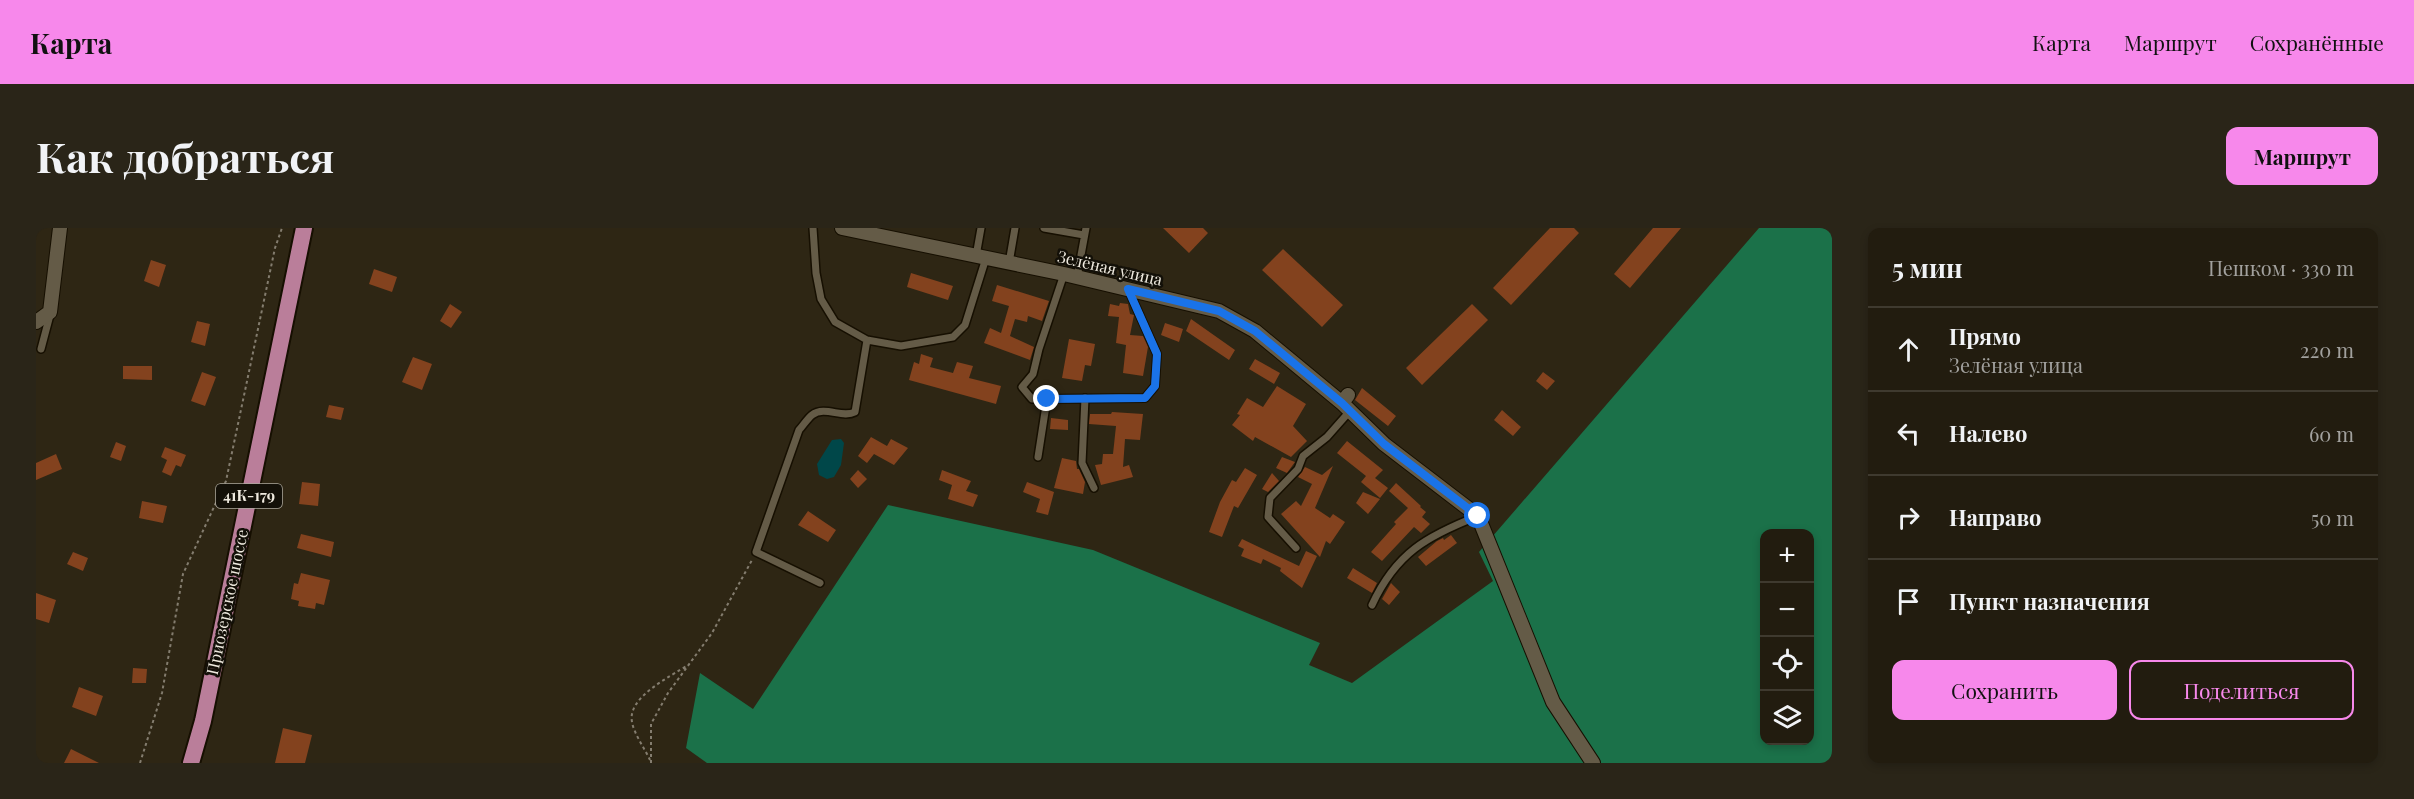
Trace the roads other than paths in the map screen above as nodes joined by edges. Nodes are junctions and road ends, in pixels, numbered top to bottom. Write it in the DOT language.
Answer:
graph roads {
  1 [pos="60,228"];
  2 [pos="304,228"];
  3 [pos="813,228"];
  4 [pos="842,228"];
  5 [pos="981,228"];
  6 [pos="1015,228"];
  7 [pos="1044,228"];
  8 [pos="1085,232"];
  9 [pos="890,233"];
  10 [pos="981,257"];
  11 [pos="1009,263"];
  12 [pos="1071,276"];
  13 [pos="1128,289"];
  14 [pos="50,312"];
  15 [pos="36,322"];
  16 [pos="867,340"];
  17 [pos="41,349"];
  18 [pos="1085,398"];
  19 [pos="1047,399"];
  20 [pos="1347,403"];
  21 [pos="1038,457"];
  22 [pos="1094,488"];
  23 [pos="1478,516"];
  24 [pos="1296,548"];
  25 [pos="820,583"];
  26 [pos="1372,605"];
  27 [pos="191,763"];
  28 [pos="1593,763"];
  1 -- 14 [label="street"];
  2 -- 27 [label="main road, Приозерское шоссе / 41К-179"];
  3 -- 16 [label="lane"];
  4 -- 9 [label="street, Зелёная улица"];
  5 -- 10 [label="lane"];
  6 -- 11 [label="lane"];
  7 -- 8 [label="lane"];
  8 -- 12 [label="lane"];
  9 -- 10 [label="street, Зелёная улица"];
  10 -- 11 [label="street, Зелёная улица"];
  10 -- 16 [label="lane"];
  11 -- 12 [label="street, Зелёная улица"];
  12 -- 13 [label="street, Зелёная улица"];
  12 -- 19 [label="lane"];
  13 -- 18 [label="lane"];
  13 -- 20 [label="street, Зелёная улица"];
  14 -- 15 [label="street"];
  14 -- 17 [label="lane"];
  16 -- 25 [label="lane"];
  18 -- 19 [label="lane"];
  18 -- 22 [label="lane"];
  19 -- 21 [label="lane"];
  20 -- 23 [label="street, Зелёная улица"];
  20 -- 24 [label="lane"];
  23 -- 26 [label="lane"];
  23 -- 28 [label="street"];
}
